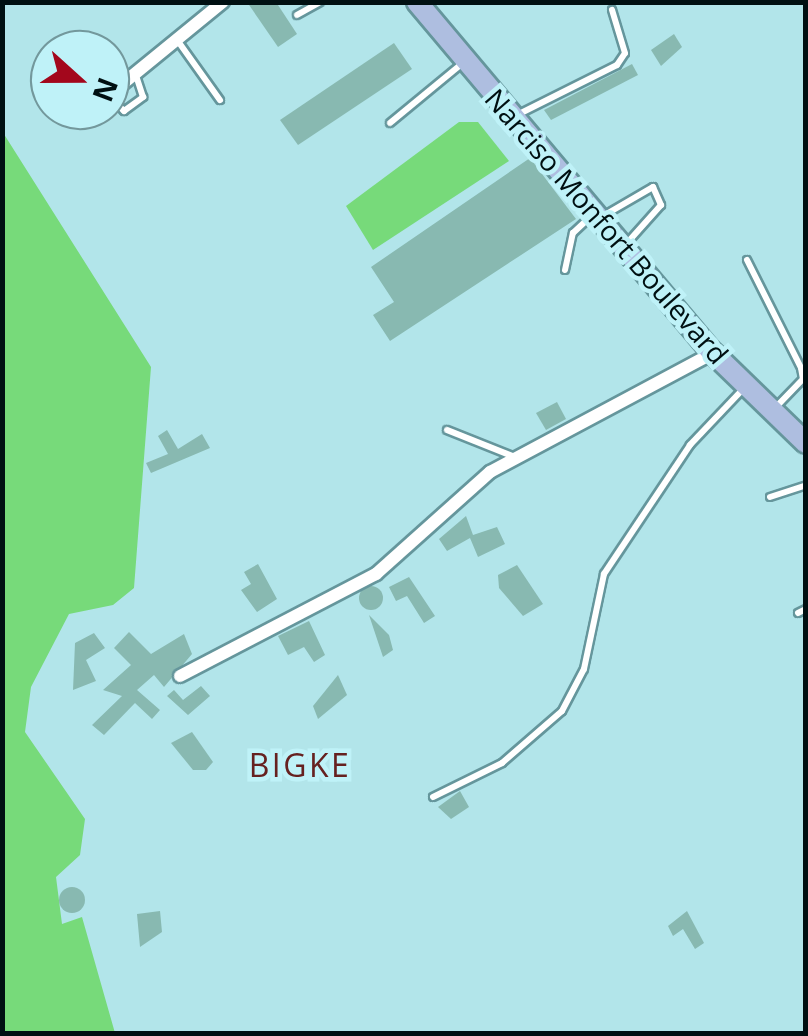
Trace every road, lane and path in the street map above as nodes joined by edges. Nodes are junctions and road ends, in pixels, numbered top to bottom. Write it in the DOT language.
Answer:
graph roads {
  1 [pos="223,2"];
  2 [pos="320,2"];
  3 [pos="417,2"];
  4 [pos="612,10"];
  5 [pos="296,15"];
  6 [pos="180,44"];
  7 [pos="465,61"];
  8 [pos="136,76"];
  9 [pos="130,81"];
  10 [pos="220,100"];
  11 [pos="130,107"];
  12 [pos="514,117"];
  13 [pos="390,123"];
  14 [pos="599,214"];
  15 [pos="626,244"];
  16 [pos="748,260"];
  17 [pos="565,270"];
  18 [pos="714,352"];
  19 [pos="804,380"];
  20 [pos="746,386"];
  21 [pos="772,410"];
  22 [pos="447,430"];
  23 [pos="806,443"];
  24 [pos="516,458"];
  25 [pos="806,486"];
  26 [pos="770,498"];
  27 [pos="180,676"];
  28 [pos="432,797"];
  1 -- 6 [label="street"];
  2 -- 5 [label="lane"];
  3 -- 7 [label="main road, Narciso Monfort Boulevard"];
  4 -- 12 [label="lane"];
  6 -- 8 [label="street"];
  6 -- 10 [label="lane"];
  7 -- 12 [label="main road, Narciso Monfort Boulevard"];
  7 -- 13 [label="lane"];
  8 -- 9 [label="street"];
  8 -- 11 [label="lane"];
  12 -- 14 [label="main road, Narciso Monfort Boulevard"];
  14 -- 15 [label="main road, Narciso Monfort Boulevard"];
  14 -- 15 [label="lane"];
  14 -- 17 [label="lane"];
  15 -- 18 [label="main road, Narciso Monfort Boulevard"];
  16 -- 19 [label="lane"];
  18 -- 20 [label="main road, Narciso Monfort Boulevard"];
  18 -- 24 [label="street"];
  19 -- 21 [label="lane"];
  20 -- 21 [label="main road, Narciso Monfort Boulevard"];
  20 -- 28 [label="lane"];
  21 -- 23 [label="main road, Narciso Monfort Boulevard"];
  22 -- 24 [label="lane"];
  24 -- 27 [label="street"];
  25 -- 26 [label="lane"];
}
